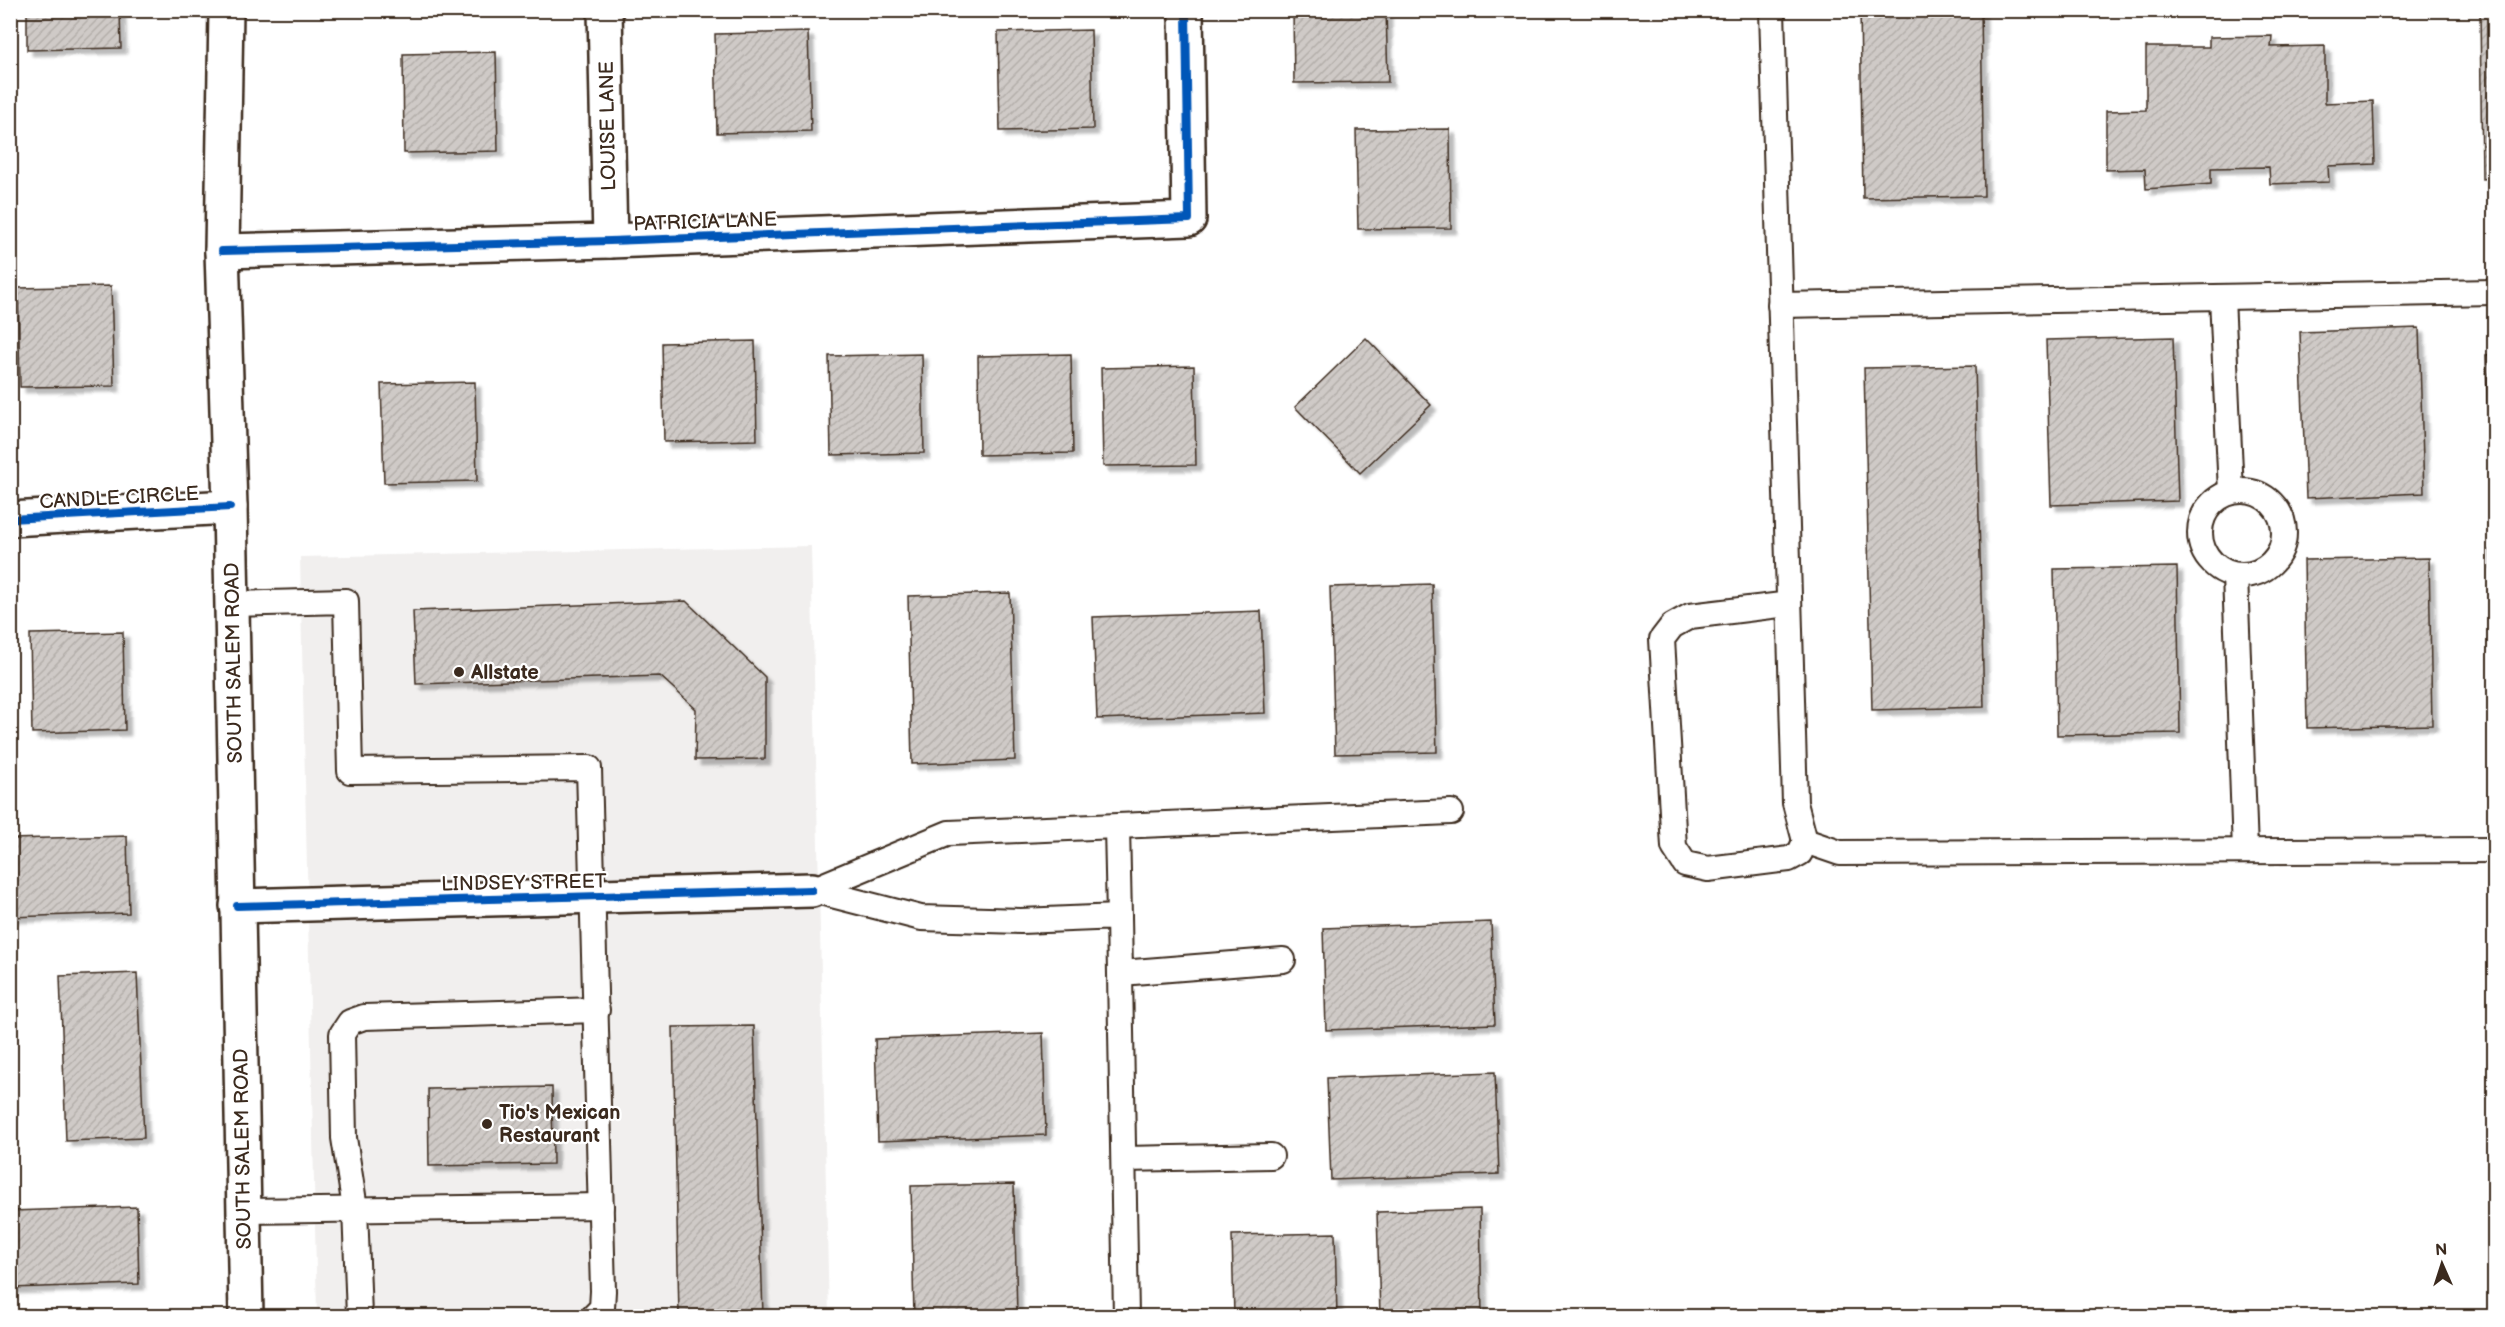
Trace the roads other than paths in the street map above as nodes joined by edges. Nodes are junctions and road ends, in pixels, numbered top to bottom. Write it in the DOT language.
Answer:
graph roads {
  1 [pos="226,10"];
  2 [pos="605,10"];
  3 [pos="1186,10"];
  4 [pos="1772,10"];
  5 [pos="610,241"];
  6 [pos="222,251"];
  7 [pos="2494,292"];
  8 [pos="2222,298"];
  9 [pos="1780,305"];
  10 [pos="2231,492"];
  11 [pos="230,507"];
  12 [pos="10,519"];
  13 [pos="2235,575"];
  14 [pos="231,604"];
  15 [pos="1789,604"];
  16 [pos="1451,812"];
  17 [pos="1117,826"];
  18 [pos="1805,841"];
  19 [pos="2494,850"];
  20 [pos="2245,851"];
  21 [pos="812,890"];
  22 [pos="594,897"];
  23 [pos="237,906"];
  24 [pos="1119,917"];
  25 [pos="1283,960"];
  26 [pos="1121,973"];
  27 [pos="597,1010"];
  28 [pos="1271,1156"];
  29 [pos="1124,1159"];
  30 [pos="601,1206"];
  31 [pos="355,1208"];
  32 [pos="242,1212"];
  33 [pos="246,1317"];
  34 [pos="359,1317"];
  35 [pos="594,1317"];
  36 [pos="1126,1317"];
  1 -- 6 [label="street, SOUTH SALEM ROAD"];
  2 -- 5 [label="street, LOUISE LANE"];
  3 -- 5 [label="street, PATRICIA LANE"];
  4 -- 9 [label="lane"];
  5 -- 6 [label="street, PATRICIA LANE"];
  6 -- 11 [label="street, SOUTH SALEM ROAD"];
  7 -- 8 [label="lane"];
  8 -- 9 [label="lane"];
  8 -- 10 [label="lane"];
  9 -- 15 [label="lane"];
  10 -- 13 [label="lane"];
  10 -- 13 [label="lane"];
  11 -- 12 [label="street, CANDLE CIRCLE"];
  11 -- 14 [label="street, SOUTH SALEM ROAD"];
  13 -- 20 [label="lane"];
  14 -- 22 [label="lane"];
  14 -- 23 [label="street, SOUTH SALEM ROAD"];
  15 -- 18 [label="lane"];
  15 -- 18 [label="lane"];
  16 -- 17 [label="lane"];
  17 -- 21 [label="lane"];
  17 -- 24 [label="lane"];
  18 -- 20 [label="lane"];
  19 -- 20 [label="lane"];
  21 -- 22 [label="street, LINDSEY STREET"];
  21 -- 24 [label="lane"];
  22 -- 23 [label="street, LINDSEY STREET"];
  22 -- 27 [label="lane"];
  23 -- 32 [label="street, SOUTH SALEM ROAD"];
  24 -- 26 [label="lane"];
  25 -- 26 [label="lane"];
  26 -- 29 [label="lane"];
  27 -- 30 [label="lane"];
  27 -- 31 [label="lane"];
  28 -- 29 [label="lane"];
  29 -- 36 [label="lane"];
  30 -- 31 [label="lane"];
  30 -- 35 [label="lane"];
  31 -- 32 [label="lane"];
  31 -- 34 [label="lane"];
  32 -- 33 [label="street, SOUTH SALEM ROAD"];
}
